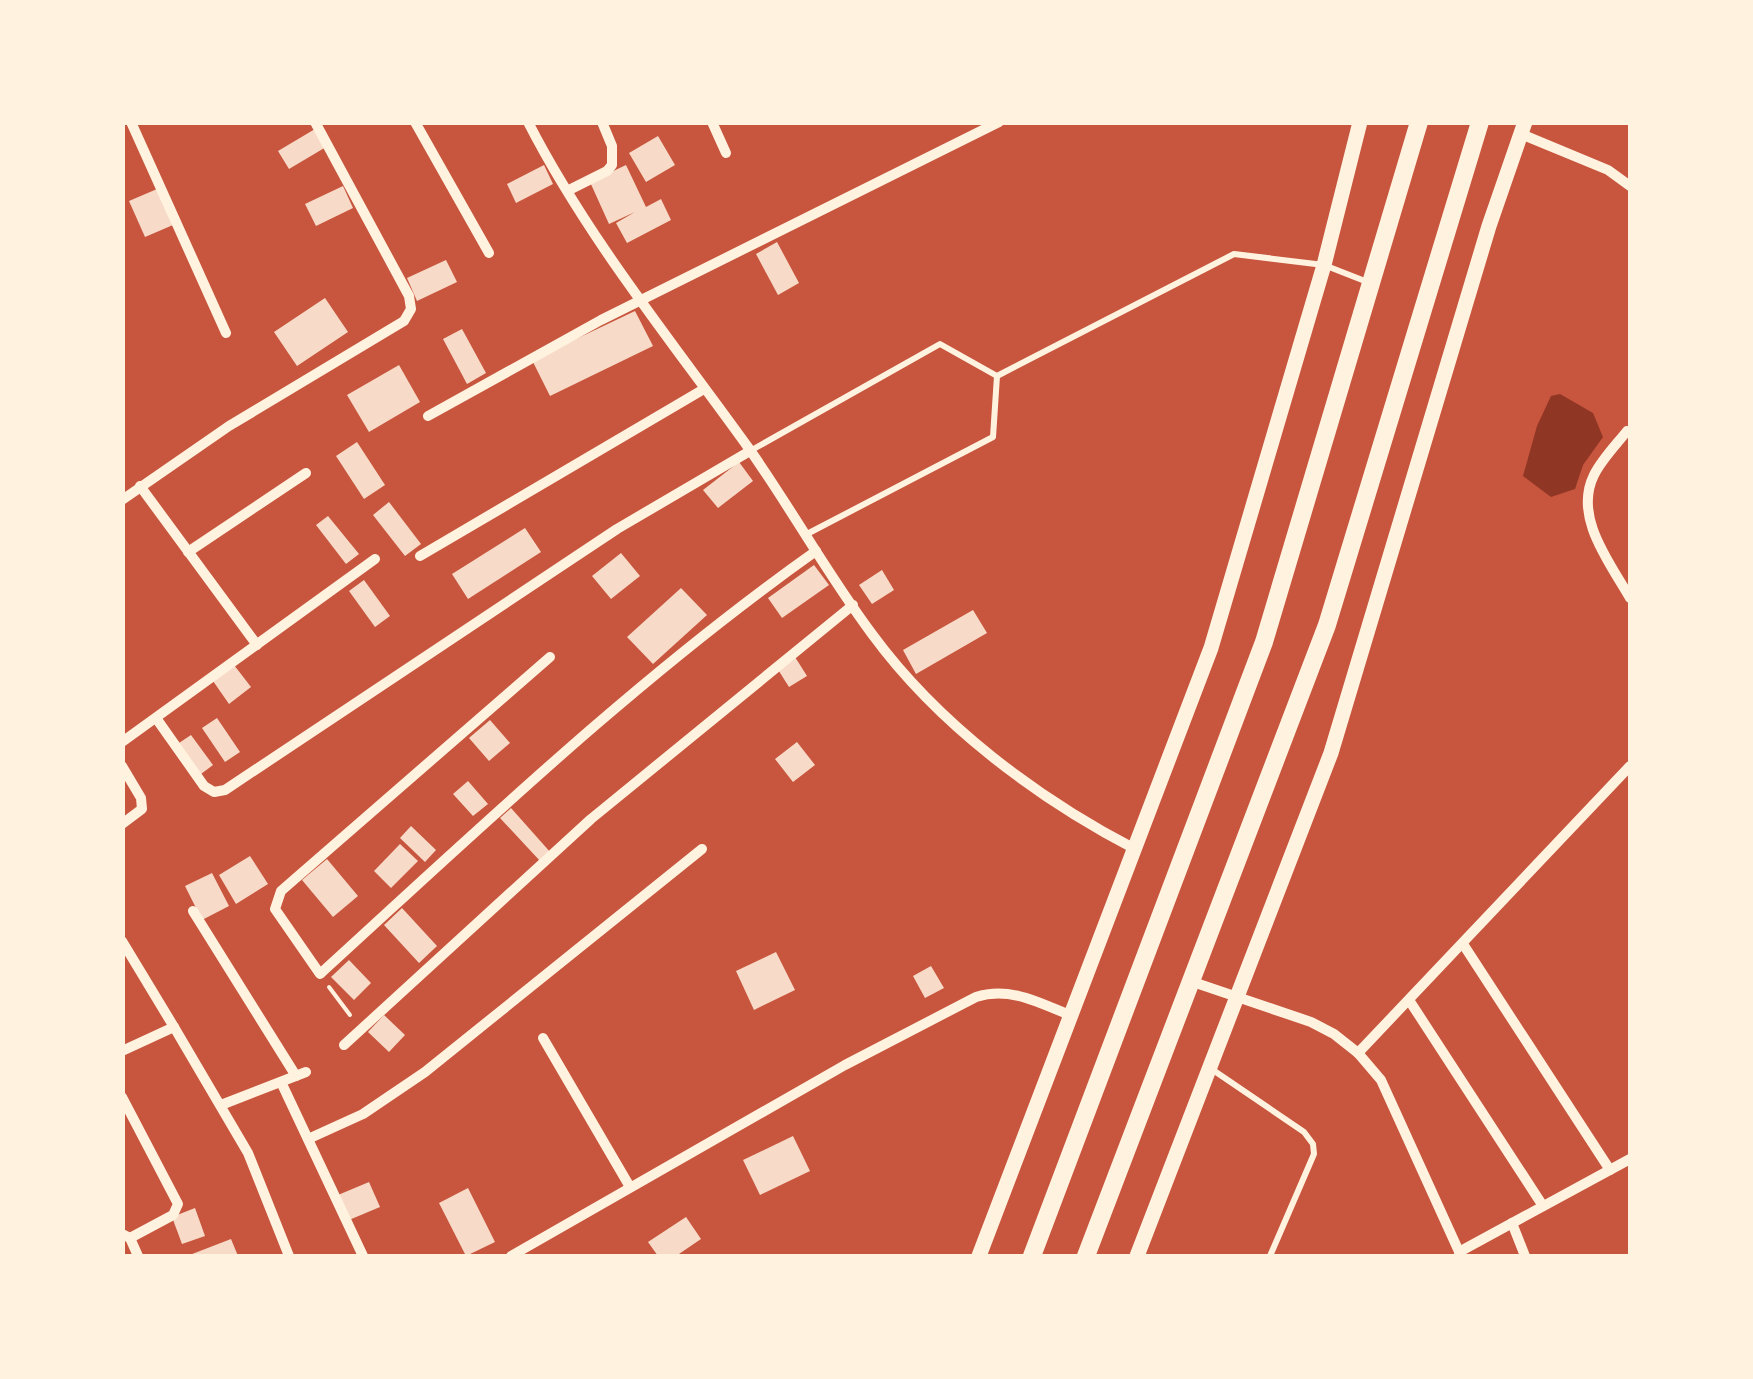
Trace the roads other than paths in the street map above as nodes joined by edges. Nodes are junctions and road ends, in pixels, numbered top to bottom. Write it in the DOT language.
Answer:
graph roads {
  1 [pos="131,122"];
  2 [pos="316,122"];
  3 [pos="416,122"];
  4 [pos="528,122"];
  5 [pos="602,122"];
  6 [pos="712,122"];
  7 [pos="1000,122"];
  8 [pos="1360,122"];
  9 [pos="1419,122"];
  10 [pos="1480,122"];
  11 [pos="1523,128"];
  12 [pos="726,152"];
  13 [pos="1630,186"];
  14 [pos="569,190"];
  15 [pos="489,253"];
  16 [pos="1324,266"];
  17 [pos="1371,283"];
  18 [pos="643,301"];
  19 [pos="226,334"];
  20 [pos="998,376"];
  21 [pos="704,389"];
  22 [pos="428,416"];
  23 [pos="1627,431"];
  24 [pos="750,451"];
  25 [pos="306,473"];
  26 [pos="140,486"];
  27 [pos="122,500"];
  28 [pos="806,535"];
  29 [pos="816,551"];
  30 [pos="188,552"];
  31 [pos="420,556"];
  32 [pos="374,558"];
  33 [pos="1630,598"];
  34 [pos="853,606"];
  35 [pos="256,645"];
  36 [pos="550,657"];
  37 [pos="156,718"];
  38 [pos="122,742"];
  39 [pos="122,766"];
  40 [pos="1630,766"];
  41 [pos="122,824"];
  42 [pos="702,849"];
  43 [pos="1136,849"];
  44 [pos="192,911"];
  45 [pos="122,941"];
  46 [pos="1462,944"];
  47 [pos="1190,981"];
  48 [pos="1236,998"];
  49 [pos="1409,1000"];
  50 [pos="1072,1016"];
  51 [pos="174,1026"];
  52 [pos="544,1038"];
  53 [pos="344,1045"];
  54 [pos="122,1051"];
  55 [pos="1358,1053"];
  56 [pos="1209,1068"];
  57 [pos="281,1082"];
  58 [pos="122,1097"];
  59 [pos="222,1104"];
  60 [pos="308,1139"];
  61 [pos="1630,1159"];
  62 [pos="1610,1170"];
  63 [pos="630,1187"];
  64 [pos="1542,1206"];
  65 [pos="1512,1223"];
  66 [pos="126,1236"];
  67 [pos="1460,1254"];
  68 [pos="138,1256"];
  69 [pos="290,1256"];
  70 [pos="363,1256"];
  71 [pos="511,1256"];
  72 [pos="979,1256"];
  73 [pos="1032,1256"];
  74 [pos="1086,1256"];
  75 [pos="1138,1256"];
  76 [pos="1270,1256"];
  77 [pos="1525,1256"];
  1 -- 19 [label="street"];
  2 -- 26 [label="street"];
  3 -- 15 [label="street"];
  4 -- 14 [label="street"];
  5 -- 14 [label="street"];
  6 -- 12 [label="street"];
  7 -- 18 [label="street"];
  8 -- 16 [label="street"];
  9 -- 17 [label="main road"];
  10 -- 47 [label="main road"];
  11 -- 13 [label="street"];
  11 -- 48 [label="street"];
  14 -- 18 [label="street"];
  16 -- 17 [label="lane"];
  16 -- 20 [label="lane"];
  16 -- 43 [label="street"];
  17 -- 73 [label="main road"];
  18 -- 21 [label="street"];
  18 -- 22 [label="street"];
  20 -- 24 [label="lane"];
  20 -- 28 [label="lane"];
  21 -- 24 [label="street"];
  21 -- 31 [label="street"];
  23 -- 33 [label="street"];
  24 -- 28 [label="street"];
  24 -- 37 [label="street"];
  25 -- 30 [label="street"];
  26 -- 27 [label="street"];
  26 -- 30 [label="street"];
  28 -- 29 [label="street"];
  29 -- 34 [label="street"];
  29 -- 36 [label="street"];
  30 -- 35 [label="street"];
  32 -- 35 [label="street"];
  34 -- 43 [label="street"];
  34 -- 53 [label="street"];
  35 -- 37 [label="street"];
  37 -- 38 [label="street"];
  39 -- 41 [label="street"];
  40 -- 46 [label="street"];
  42 -- 60 [label="street"];
  43 -- 50 [label="street"];
  44 -- 57 [label="street"];
  45 -- 51 [label="street"];
  46 -- 49 [label="street"];
  46 -- 62 [label="street"];
  47 -- 48 [label="street"];
  47 -- 74 [label="main road"];
  48 -- 55 [label="street"];
  48 -- 56 [label="street"];
  49 -- 55 [label="street"];
  49 -- 64 [label="street"];
  50 -- 63 [label="street"];
  50 -- 72 [label="street"];
  51 -- 54 [label="street"];
  51 -- 59 [label="street"];
  52 -- 63 [label="street"];
  55 -- 67 [label="street"];
  56 -- 75 [label="street"];
  56 -- 76 [label="lane"];
  57 -- 59 [label="street"];
  57 -- 60 [label="street"];
  58 -- 66 [label="street"];
  59 -- 69 [label="street"];
  60 -- 70 [label="street"];
  61 -- 62 [label="street"];
  62 -- 64 [label="street"];
  63 -- 71 [label="street"];
  64 -- 65 [label="street"];
  65 -- 67 [label="street"];
  65 -- 77 [label="street"];
  66 -- 68 [label="street"];
}
